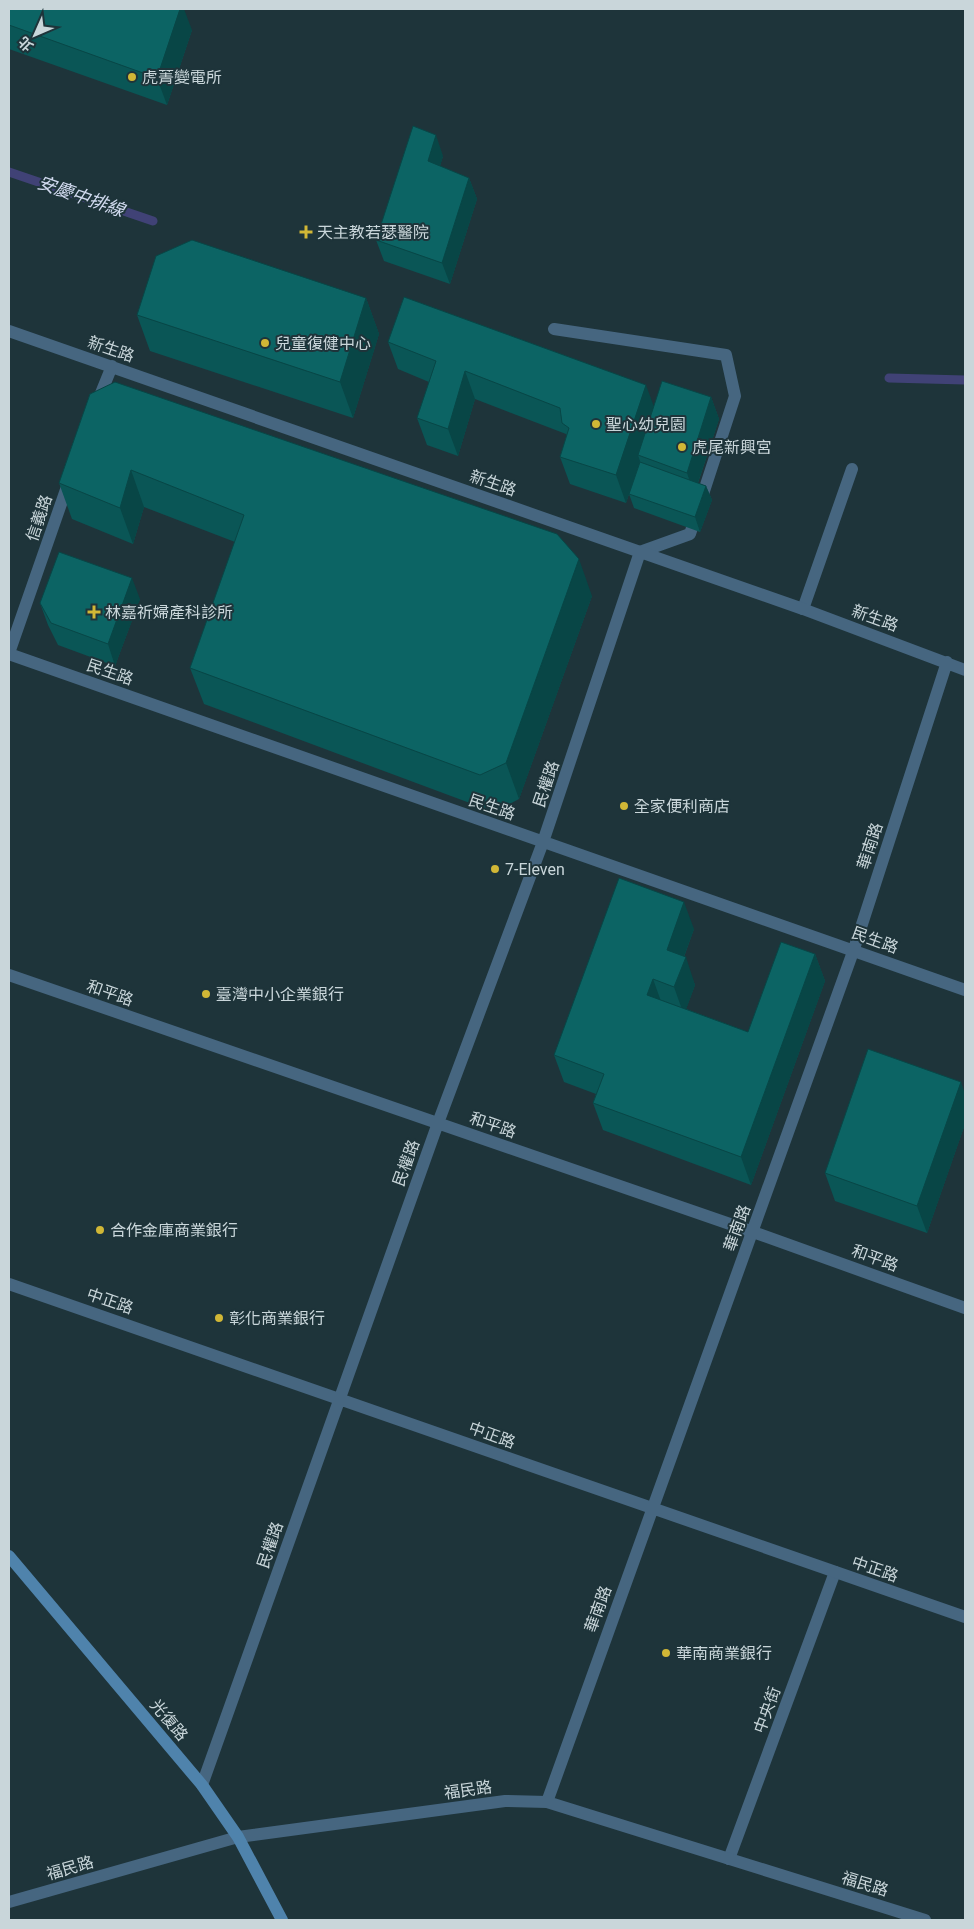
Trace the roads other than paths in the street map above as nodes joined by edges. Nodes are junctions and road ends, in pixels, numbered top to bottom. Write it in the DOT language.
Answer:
graph roads {
  1 [pos="554,329"];
  2 [pos="9,330"];
  3 [pos="112,366"];
  4 [pos="93,414"];
  5 [pos="852,469"];
  6 [pos="73,470"];
  7 [pos="640,552"];
  8 [pos="802,609"];
  9 [pos="9,653"];
  10 [pos="947,662"];
  11 [pos="965,670"];
  12 [pos="543,842"];
  13 [pos="854,949"];
  14 [pos="9,975"];
  15 [pos="965,990"];
  16 [pos="438,1123"];
  17 [pos="753,1232"];
  18 [pos="9,1284"];
  19 [pos="965,1308"];
  20 [pos="339,1398"];
  21 [pos="651,1509"];
  22 [pos="9,1556"];
  23 [pos="835,1572"];
  24 [pos="965,1617"];
  25 [pos="202,1785"];
  26 [pos="547,1802"];
  27 [pos="238,1837"];
  28 [pos="729,1859"];
  29 [pos="9,1902"];
  30 [pos="282,1920"];
  31 [pos="925,1920"];
  1 -- 7 [label="street"];
  2 -- 3 [label="street, 新生路"];
  3 -- 4 [label="street"];
  3 -- 7 [label="street, 新生路"];
  5 -- 8 [label="street"];
  6 -- 9 [label="street, 信義路"];
  7 -- 8 [label="street, 新生路"];
  7 -- 12 [label="street, 民權路"];
  8 -- 10 [label="street, 新生路"];
  9 -- 12 [label="street, 民生路"];
  10 -- 11 [label="street, 新生路"];
  10 -- 13 [label="street, 華南路"];
  12 -- 13 [label="street, 民生路"];
  12 -- 16 [label="street, 民權路"];
  13 -- 15 [label="street, 民生路"];
  13 -- 17 [label="street, 華南路"];
  14 -- 16 [label="street, 和平路"];
  16 -- 17 [label="street, 和平路"];
  16 -- 20 [label="street, 民權路"];
  17 -- 19 [label="street, 和平路"];
  17 -- 21 [label="street, 華南路"];
  18 -- 20 [label="street, 中正路"];
  20 -- 21 [label="street, 中正路"];
  20 -- 25 [label="street, 民權路"];
  21 -- 23 [label="street, 中正路"];
  21 -- 26 [label="street, 華南路"];
  22 -- 25 [label="street, 光復路"];
  23 -- 24 [label="street, 中正路"];
  23 -- 28 [label="street, 中央街"];
  25 -- 27 [label="street, 光復路"];
  26 -- 27 [label="street, 福民路"];
  26 -- 28 [label="street, 福民路"];
  27 -- 29 [label="street, 福民路"];
  27 -- 30 [label="street, 光復路"];
  28 -- 31 [label="street, 福民路"];
}
